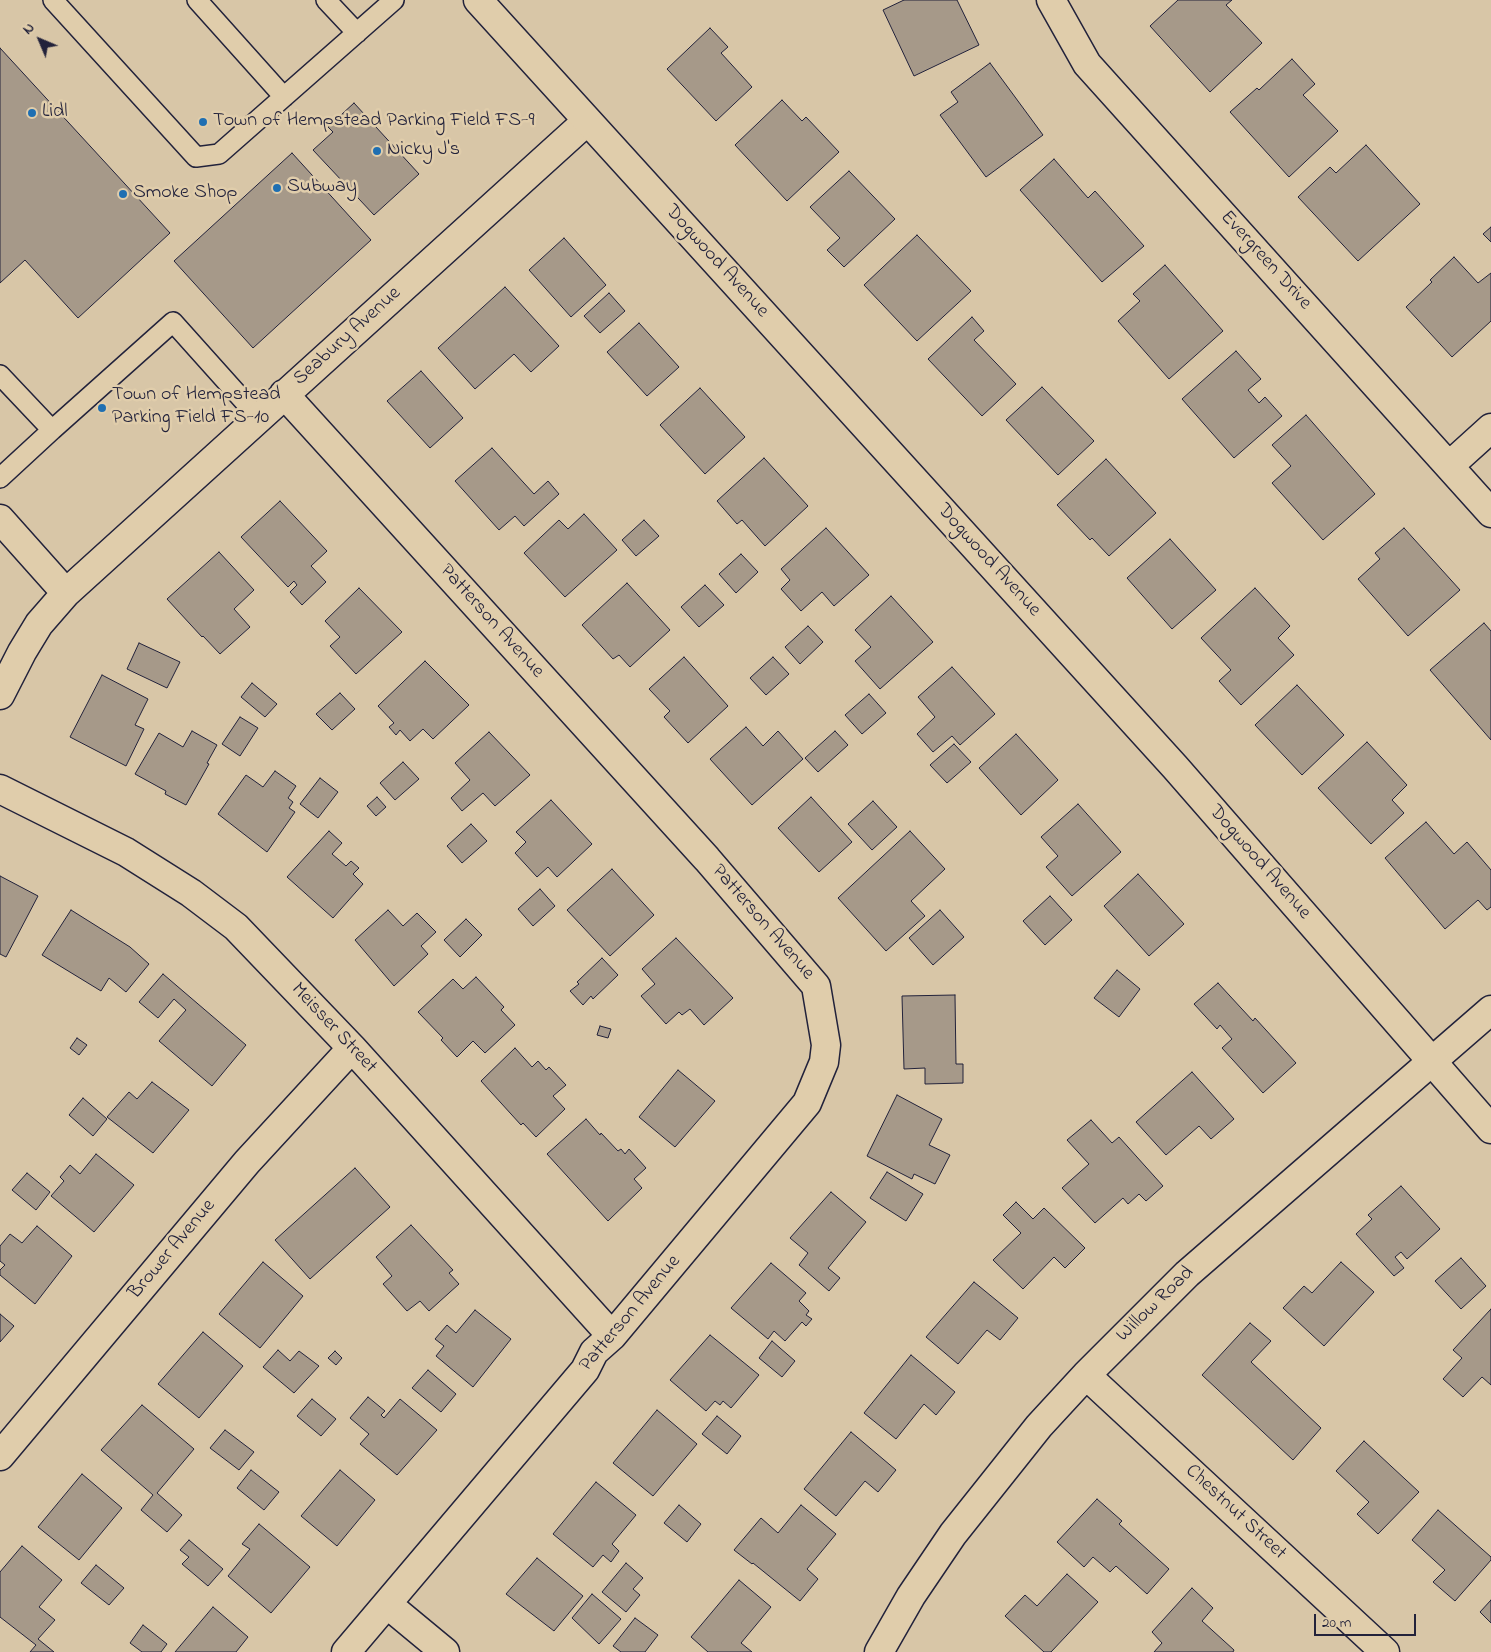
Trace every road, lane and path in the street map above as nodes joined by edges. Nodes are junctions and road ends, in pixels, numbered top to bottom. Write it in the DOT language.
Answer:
graph roads {
  1 [pos="53,0"];
  2 [pos="197,0"];
  3 [pos="326,0"];
  4 [pos="394,0"];
  5 [pos="478,0"];
  6 [pos="1052,0"];
  7 [pos="357,33"];
  8 [pos="284,97"];
  9 [pos="587,120"];
  10 [pos="0,375"];
  11 [pos="284,394"];
  12 [pos="259,418"];
  13 [pos="1491,428"];
  14 [pos="52,430"];
  15 [pos="1449,466"];
  16 [pos="0,478"];
  17 [pos="1491,514"];
  18 [pos="0,519"];
  19 [pos="66,593"];
  20 [pos="0,695"];
  21 [pos="0,789"];
  22 [pos="1491,1010"];
  23 [pos="352,1048"];
  24 [pos="1433,1061"];
  25 [pos="1491,1129"];
  26 [pos="612,1336"];
  27 [pos="1086,1375"];
  28 [pos="0,1456"];
  29 [pos="387,1604"];
  30 [pos="346,1652"];
  31 [pos="445,1652"];
  32 [pos="879,1652"];
  33 [pos="1385,1652"];
  1 -- 8 [label="lane"];
  2 -- 8 [label="lane"];
  3 -- 7 [label="lane"];
  4 -- 7 [label="lane"];
  5 -- 9 [label="street, Dogwood Avenue"];
  6 -- 15 [label="street, Evergreen Drive"];
  7 -- 8 [label="lane"];
  9 -- 11 [label="street, Seabury Avenue"];
  9 -- 24 [label="street, Dogwood Avenue"];
  10 -- 14 [label="lane"];
  11 -- 12 [label="street, Seabury Avenue"];
  11 -- 26 [label="street, Patterson Avenue"];
  12 -- 14 [label="lane"];
  12 -- 19 [label="street, Seabury Avenue"];
  13 -- 15 [label="street"];
  14 -- 16 [label="lane"];
  15 -- 17 [label="street, Evergreen Drive"];
  18 -- 19 [label="street"];
  19 -- 20 [label="street, Seabury Avenue"];
  21 -- 23 [label="street, Meisser Street"];
  22 -- 24 [label="street, Willow Road"];
  23 -- 26 [label="street, Meisser Street"];
  23 -- 28 [label="street, Brower Avenue"];
  24 -- 25 [label="street, Dogwood Avenue"];
  24 -- 27 [label="street, Willow Road"];
  26 -- 29 [label="street, Patterson Avenue"];
  27 -- 32 [label="street, Willow Road"];
  27 -- 33 [label="street, Chestnut Street"];
  29 -- 30 [label="street, Patterson Avenue"];
  29 -- 31 [label="street"];
}
